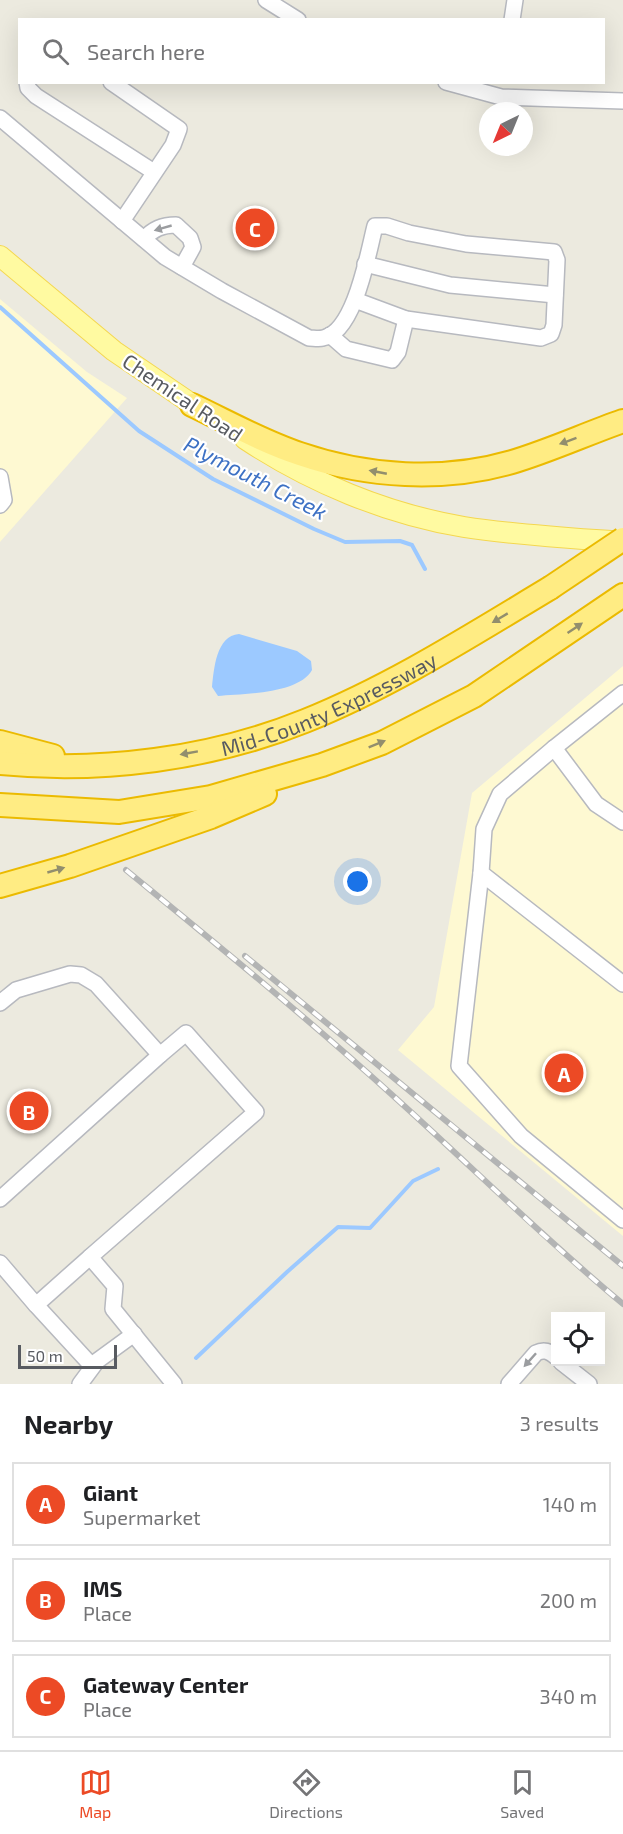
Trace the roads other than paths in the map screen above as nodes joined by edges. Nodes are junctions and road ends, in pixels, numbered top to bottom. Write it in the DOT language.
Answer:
graph roads {
  1 [pos="266,0"];
  2 [pos="515,0"];
  3 [pos="295,18"];
  4 [pos="512,18"];
  5 [pos="27,84"];
  6 [pos="114,84"];
  7 [pos="460,84"];
  8 [pos="502,90"];
  9 [pos="623,101"];
  10 [pos="0,118"];
  11 [pos="154,172"];
  12 [pos="122,221"];
  13 [pos="144,239"];
  14 [pos="0,256"];
  15 [pos="365,264"];
  16 [pos="182,267"];
  17 [pos="555,295"];
  18 [pos="355,300"];
  19 [pos="406,319"];
  20 [pos="330,335"];
  21 [pos="192,405"];
  22 [pos="623,421"];
  23 [pos="0,477"];
  24 [pos="0,505"];
  25 [pos="623,539"];
  26 [pos="623,595"];
  27 [pos="623,693"];
  28 [pos="0,742"];
  29 [pos="554,748"];
  30 [pos="0,763"];
  31 [pos="96,765"];
  32 [pos="322,765"];
  33 [pos="0,805"];
  34 [pos="623,822"];
  35 [pos="481,873"];
  36 [pos="0,886"];
  37 [pos="623,984"];
  38 [pos="0,1004"];
  39 [pos="160,1055"];
  40 [pos="0,1199"];
  41 [pos="623,1220"];
  42 [pos="90,1257"];
  43 [pos="0,1263"];
  44 [pos="36,1305"];
  45 [pos="134,1334"];
  46 [pos="551,1354"];
  47 [pos="92,1366"];
  48 [pos="566,1366"];
  49 [pos="80,1384"];
  50 [pos="174,1384"];
  51 [pos="509,1384"];
  52 [pos="589,1384"];
  1 -- 3 [label="street"];
  2 -- 4 [label="street"];
  5 -- 11 [label="street"];
  6 -- 11 [label="street"];
  7 -- 8 [label="street"];
  8 -- 9 [label="street"];
  10 -- 12 [label="street"];
  11 -- 12 [label="street"];
  12 -- 13 [label="street"];
  13 -- 16 [label="street"];
  16 -- 13 [label="street, one-way"];
  14 -- 21 [label="main road, Chemical Road"];
  15 -- 17 [label="street"];
  15 -- 17 [label="street"];
  15 -- 18 [label="street"];
  16 -- 20 [label="street"];
  17 -- 19 [label="street"];
  18 -- 19 [label="street"];
  18 -- 20 [label="street"];
  19 -- 20 [label="street"];
  22 -- 21 [label="highway, one-way"];
  21 -- 25 [label="main road, Chemical Road"];
  23 -- 24 [label="street"];
  25 -- 31 [label="highway, Mid-County Expressway, one-way, bridge"];
  32 -- 26 [label="highway, one-way"];
  27 -- 29 [label="street"];
  28 -- 31 [label="highway"];
  29 -- 34 [label="street"];
  29 -- 35 [label="street"];
  30 -- 31 [label="highway, Mid-County Expressway"];
  32 -- 33 [label="highway"];
  36 -- 32 [label="highway, one-way"];
  35 -- 37 [label="street"];
  35 -- 41 [label="street"];
  38 -- 39 [label="street"];
  39 -- 40 [label="street"];
  39 -- 42 [label="street"];
  42 -- 44 [label="street"];
  42 -- 45 [label="street"];
  43 -- 44 [label="street"];
  44 -- 47 [label="street"];
  45 -- 47 [label="street"];
  45 -- 50 [label="street"];
  46 -- 51 [label="street, one-way"];
  47 -- 49 [label="street"];
  48 -- 52 [label="street"];
}
